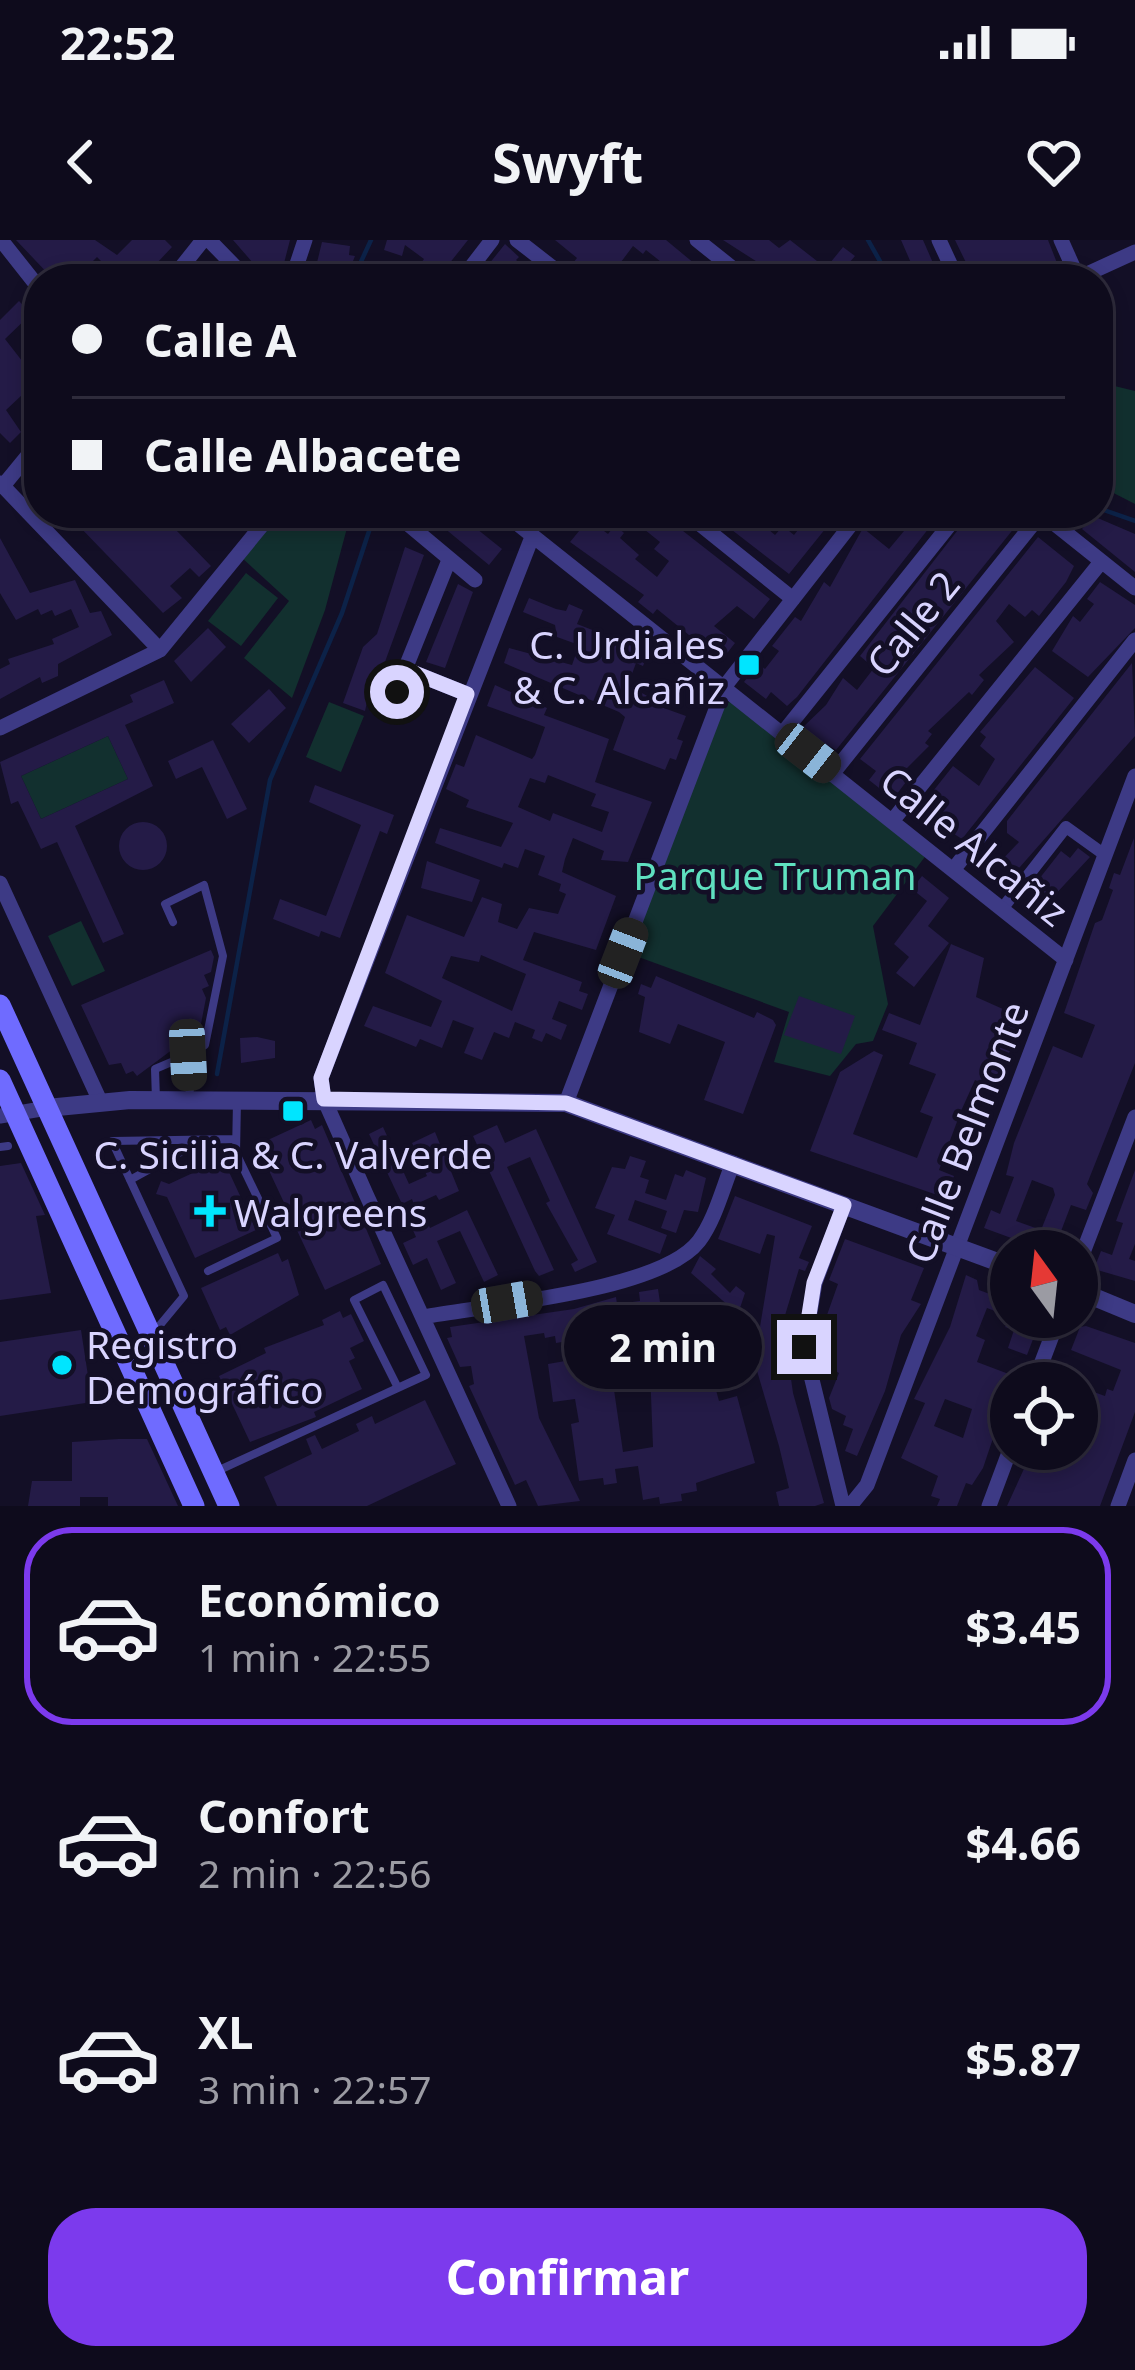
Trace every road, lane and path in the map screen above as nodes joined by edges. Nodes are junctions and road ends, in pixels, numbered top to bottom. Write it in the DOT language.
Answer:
graph roads {
  1 [pos="1,240"];
  2 [pos="206,240"];
  3 [pos="492,240"];
  4 [pos="517,240"];
  5 [pos="697,240"];
  6 [pos="185,264"];
  7 [pos="231,264"];
  8 [pos="474,264"];
  9 [pos="548,264"];
  10 [pos="727,264"];
  11 [pos="24,269"];
  12 [pos="24,459"];
  13 [pos="2,484"];
  14 [pos="24,507"];
  15 [pos="44,528"];
  16 [pos="260,528"];
  17 [pos="412,528"];
  18 [pos="522,528"];
  19 [pos="705,528"];
  20 [pos="847,528"];
  21 [pos="947,528"];
  22 [pos="1029,528"];
  23 [pos="1059,528"];
  24 [pos="532,536"];
  25 [pos="449,560"];
  26 [pos="1101,562"];
  27 [pos="475,580"];
  28 [pos="1135,588"];
  29 [pos="793,599"];
  30 [pos="1135,640"];
  31 [pos="160,650"];
  32 [pos="407,670"];
  33 [pos="725,686"];
  34 [pos="467,694"];
  35 [pos="386,714"];
  36 [pos="0,728"];
  37 [pos="783,733"];
  38 [pos="833,773"];
  39 [pos="1135,776"];
  40 [pos="893,820"];
  41 [pos="1105,855"];
  42 [pos="953,869"];
  43 [pos="0,883"];
  44 [pos="1002,909"];
  45 [pos="172,922"];
  46 [pos="1066,960"];
  47 [pos="0,1005"];
  48 [pos="188,1055"];
  49 [pos="0,1080"];
  50 [pos="324,1099"];
  51 [pos="156,1100"];
  52 [pos="190,1100"];
  53 [pos="237,1100"];
  54 [pos="100,1101"];
  55 [pos="566,1103"];
  56 [pos="47,1108"];
  57 [pos="7,1114"];
  58 [pos="1135,1117"];
  59 [pos="236,1139"];
  60 [pos="201,1140"];
  61 [pos="733,1163"];
  62 [pos="130,1180"];
  63 [pos="844,1205"];
  64 [pos="1092,1230"];
  65 [pos="958,1249"];
  66 [pos="990,1260"];
  67 [pos="208,1271"];
  68 [pos="1098,1299"];
  69 [pos="1135,1314"];
  70 [pos="422,1317"];
  71 [pos="151,1336"];
  72 [pos="398,1388"];
  73 [pos="1135,1460"];
  74 [pos="1002,1470"];
  75 [pos="213,1472"];
  76 [pos="194,1506"];
  77 [pos="229,1506"];
  78 [pos="509,1506"];
  79 [pos="847,1506"];
  80 [pos="989,1506"];
  81 [pos="1118,1506"];
  1 -- 11 [label="street"];
  2 -- 6 [label="street"];
  2 -- 7 [label="street"];
  3 -- 8 [label="street"];
  4 -- 9 [label="street"];
  5 -- 10 [label="street"];
  12 -- 13 [label="street"];
  13 -- 14 [label="street"];
  15 -- 31 [label="street"];
  16 -- 31 [label="street"];
  17 -- 25 [label="street"];
  18 -- 24 [label="street, Calle Alcañiz"];
  19 -- 29 [label="street"];
  20 -- 29 [label="street"];
  21 -- 37 [label="street"];
  22 -- 38 [label="street, Calle 2"];
  23 -- 26 [label="street"];
  24 -- 33 [label="street, Calle Alcañiz"];
  24 -- 34 [label="street"];
  25 -- 27 [label="street"];
  25 -- 32 [label="street"];
  26 -- 28 [label="street"];
  26 -- 40 [label="street"];
  29 -- 33 [label="street"];
  30 -- 42 [label="street"];
  31 -- 36 [label="street"];
  32 -- 34 [label="street"];
  32 -- 35 [label="street"];
  33 -- 37 [label="street, Calle Alcañiz"];
  33 -- 55 [label="street"];
  34 -- 50 [label="street"];
  37 -- 38 [label="street, Calle Alcañiz"];
  38 -- 40 [label="street, Calle Alcañiz"];
  39 -- 41 [label="street, Calle Belmonte"];
  40 -- 42 [label="street, Calle Alcañiz"];
  41 -- 44 [label="street"];
  41 -- 46 [label="street, Calle Belmonte"];
  42 -- 44 [label="street, Calle Alcañiz"];
  43 -- 54 [label="street"];
  44 -- 46 [label="street, Calle Alcañiz"];
  45 -- 48 [label="lane"];
  46 -- 65 [label="street, Calle Belmonte"];
  47 -- 56 [label="main road"];
  48 -- 51 [label="lane"];
  48 -- 52 [label="lane"];
  49 -- 57 [label="main road"];
  50 -- 53 [label="street"];
  50 -- 55 [label="street"];
  50 -- 70 [label="street"];
  51 -- 52 [label="street"];
  51 -- 54 [label="street"];
  52 -- 53 [label="street"];
  53 -- 59 [label="lane"];
  54 -- 56 [label="street"];
  55 -- 61 [label="street"];
  56 -- 57 [label="street"];
  56 -- 71 [label="main road"];
  57 -- 76 [label="main road"];
  58 -- 64 [label="street"];
  59 -- 60 [label="lane"];
  59 -- 67 [label="lane"];
  60 -- 62 [label="lane"];
  60 -- 62 [label="lane"];
  61 -- 63 [label="street"];
  61 -- 70 [label="street"];
  62 -- 71 [label="lane"];
  63 -- 65 [label="street"];
  63 -- 79 [label="street"];
  65 -- 66 [label="street"];
  65 -- 79 [label="street, Calle Belmonte"];
  68 -- 69 [label="street"];
  70 -- 78 [label="street"];
  71 -- 75 [label="main road"];
  72 -- 72 [label="lane"];
  72 -- 75 [label="lane"];
  73 -- 81 [label="street"];
  74 -- 80 [label="street"];
  75 -- 77 [label="main road"];
}
